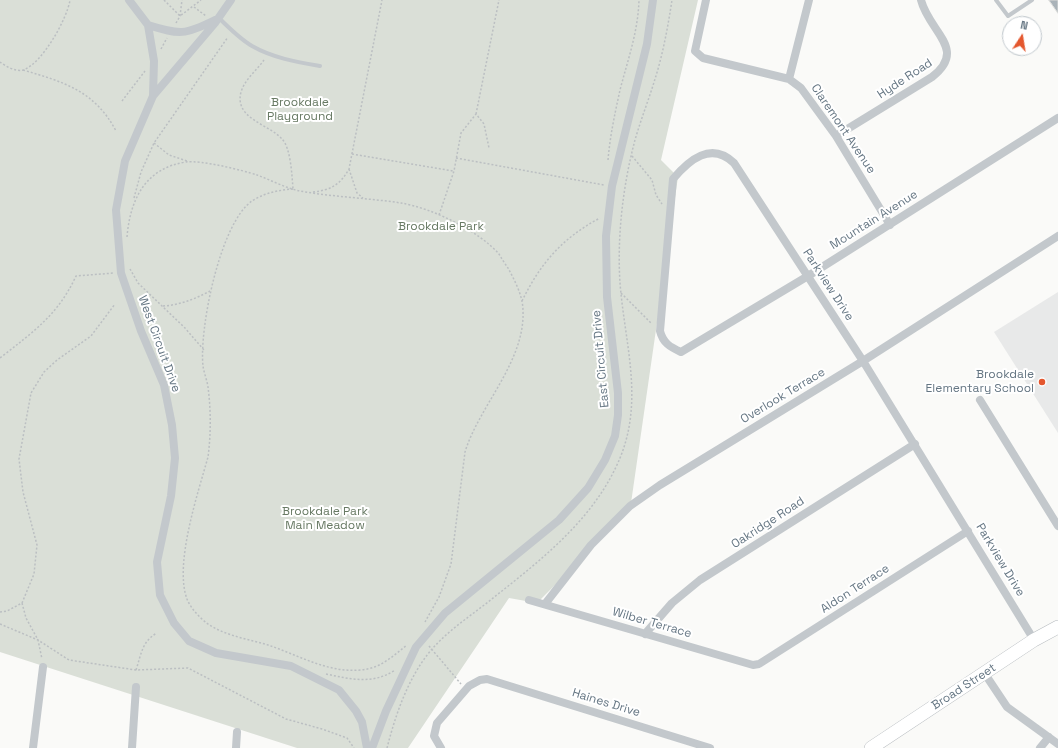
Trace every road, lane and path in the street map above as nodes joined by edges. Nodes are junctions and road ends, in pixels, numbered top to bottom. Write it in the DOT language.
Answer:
graph roads {
  1 [pos="70,0"];
  2 [pos="129,0"];
  3 [pos="164,0"];
  4 [pos="182,0"];
  5 [pos="201,0"];
  6 [pos="232,0"];
  7 [pos="382,0"];
  8 [pos="499,0"];
  9 [pos="639,0"];
  10 [pos="653,0"];
  11 [pos="672,0"];
  12 [pos="706,0"];
  13 [pos="809,0"];
  14 [pos="921,0"];
  15 [pos="996,0"];
  16 [pos="1032,0"];
  17 [pos="180,16"];
  18 [pos="218,18"];
  19 [pos="148,25"];
  20 [pos="229,36"];
  21 [pos="268,53"];
  22 [pos="0,62"];
  23 [pos="320,66"];
  24 [pos="23,70"];
  25 [pos="789,79"];
  26 [pos="154,96"];
  27 [pos="476,114"];
  28 [pos="1058,118"];
  29 [pos="116,131"];
  30 [pos="836,136"];
  31 [pos="154,143"];
  32 [pos="489,148"];
  33 [pos="352,154"];
  34 [pos="632,156"];
  35 [pos="456,158"];
  36 [pos="608,160"];
  37 [pos="188,161"];
  38 [pos="349,168"];
  39 [pos="454,171"];
  40 [pos="612,186"];
  41 [pos="293,189"];
  42 [pos="310,193"];
  43 [pos="364,199"];
  44 [pos="134,200"];
  45 [pos="663,205"];
  46 [pos="609,214"];
  47 [pos="439,215"];
  48 [pos="890,225"];
  49 [pos="1058,236"];
  50 [pos="127,240"];
  51 [pos="129,263"];
  52 [pos="121,273"];
  53 [pos="808,276"];
  54 [pos="210,291"];
  55 [pos="621,293"];
  56 [pos="522,301"];
  57 [pos="115,304"];
  58 [pos="162,306"];
  59 [pos="657,329"];
  60 [pos="204,350"];
  61 [pos="681,352"];
  62 [pos="0,358"];
  63 [pos="863,361"];
  64 [pos="980,400"];
  65 [pos="915,444"];
  66 [pos="1058,526"];
  67 [pos="968,531"];
  68 [pos="529,600"];
  69 [pos="22,603"];
  70 [pos="545,604"];
  71 [pos="0,612"];
  72 [pos="0,624"];
  73 [pos="424,624"];
  74 [pos="1058,627"];
  75 [pos="157,633"];
  76 [pos="645,634"];
  77 [pos="38,640"];
  78 [pos="1034,640"];
  79 [pos="413,641"];
  80 [pos="432,649"];
  81 [pos="753,665"];
  82 [pos="43,667"];
  83 [pos="398,669"];
  84 [pos="136,670"];
  85 [pos="325,674"];
  86 [pos="985,674"];
  87 [pos="136,687"];
  88 [pos="466,690"];
  89 [pos="237,732"];
  90 [pos="1049,737"];
  91 [pos="1058,744"];
  92 [pos="33,748"];
  93 [pos="132,748"];
  94 [pos="236,748"];
  95 [pos="354,748"];
  96 [pos="367,748"];
  97 [pos="372,748"];
  98 [pos="387,748"];
  99 [pos="441,748"];
  100 [pos="710,748"];
  101 [pos="871,748"];
  102 [pos="1040,748"];
  1 -- 24 [label="path"];
  2 -- 19 [label="street"];
  3 -- 17 [label="path"];
  4 -- 17 [label="path"];
  5 -- 17 [label="path"];
  6 -- 18 [label="street, West Circuit Drive"];
  7 -- 33 [label="path"];
  8 -- 27 [label="path"];
  9 -- 36 [label="path"];
  10 -- 40 [label="street, East Circuit Drive"];
  11 -- 34 [label="path"];
  12 -- 25 [label="street"];
  13 -- 25 [label="street"];
  14 -- 30 [label="street, Hyde Road"];
  15 -- 16 [label="lane"];
  18 -- 19 [label="street, West Circuit Drive"];
  18 -- 21 [label="lane"];
  18 -- 26 [label="street, West Circuit Drive"];
  19 -- 26 [label="street"];
  20 -- 31 [label="path"];
  21 -- 23 [label="lane"];
  21 -- 41 [label="path"];
  22 -- 24 [label="path"];
  24 -- 29 [label="path"];
  25 -- 30 [label="street, Claremont Avenue"];
  26 -- 52 [label="street, West Circuit Drive"];
  27 -- 32 [label="path"];
  27 -- 35 [label="path"];
  28 -- 48 [label="street, Mountain Avenue"];
  30 -- 48 [label="street, Claremont Avenue"];
  31 -- 37 [label="path"];
  31 -- 44 [label="path"];
  33 -- 38 [label="path"];
  33 -- 39 [label="path"];
  34 -- 45 [label="path"];
  34 -- 55 [label="path"];
  35 -- 39 [label="path"];
  35 -- 40 [label="path"];
  37 -- 41 [label="path"];
  37 -- 44 [label="path"];
  38 -- 42 [label="path"];
  38 -- 43 [label="path"];
  39 -- 47 [label="path"];
  40 -- 46 [label="street, East Circuit Drive"];
  41 -- 42 [label="path"];
  41 -- 54 [label="path"];
  42 -- 43 [label="path"];
  43 -- 47 [label="path"];
  44 -- 50 [label="path"];
  46 -- 56 [label="path"];
  46 -- 97 [label="street, East Circuit Drive"];
  47 -- 56 [label="path"];
  48 -- 53 [label="street, Mountain Avenue"];
  49 -- 63 [label="street, Overlook Terrace"];
  51 -- 58 [label="path"];
  52 -- 62 [label="path"];
  52 -- 96 [label="street, West Circuit Drive"];
  53 -- 61 [label="street, Mountain Avenue"];
  53 -- 61 [label="street, Parkview Drive"];
  53 -- 63 [label="street, Parkview Drive"];
  54 -- 58 [label="path"];
  54 -- 60 [label="path"];
  55 -- 59 [label="path"];
  55 -- 80 [label="path"];
  56 -- 73 [label="path"];
  57 -- 69 [label="path"];
  58 -- 60 [label="path"];
  60 -- 79 [label="path"];
  63 -- 65 [label="street, Parkview Drive"];
  63 -- 70 [label="street, Overlook Terrace"];
  64 -- 66 [label="street"];
  65 -- 67 [label="street, Parkview Drive"];
  65 -- 76 [label="street, Oakridge Road"];
  67 -- 78 [label="street, Parkview Drive"];
  67 -- 81 [label="street, Aldon Terrace"];
  68 -- 70 [label="street, Wilber Terrace"];
  69 -- 71 [label="path"];
  69 -- 77 [label="path"];
  70 -- 76 [label="street, Wilber Terrace"];
  72 -- 77 [label="path"];
  74 -- 78 [label="main road, Broad Street"];
  75 -- 84 [label="path"];
  76 -- 81 [label="street, Wilber Terrace"];
  77 -- 82 [label="path"];
  77 -- 84 [label="path"];
  78 -- 86 [label="main road, Broad Street"];
  80 -- 88 [label="path"];
  80 -- 98 [label="path"];
  82 -- 92 [label="street"];
  83 -- 85 [label="path"];
  84 -- 95 [label="path"];
  86 -- 90 [label="street"];
  86 -- 101 [label="main road, Broad Street"];
  87 -- 93 [label="street"];
  88 -- 99 [label="street"];
  88 -- 100 [label="street, Haines Drive"];
  89 -- 94 [label="street"];
  90 -- 91 [label="street"];
  90 -- 102 [label="street"];
}
